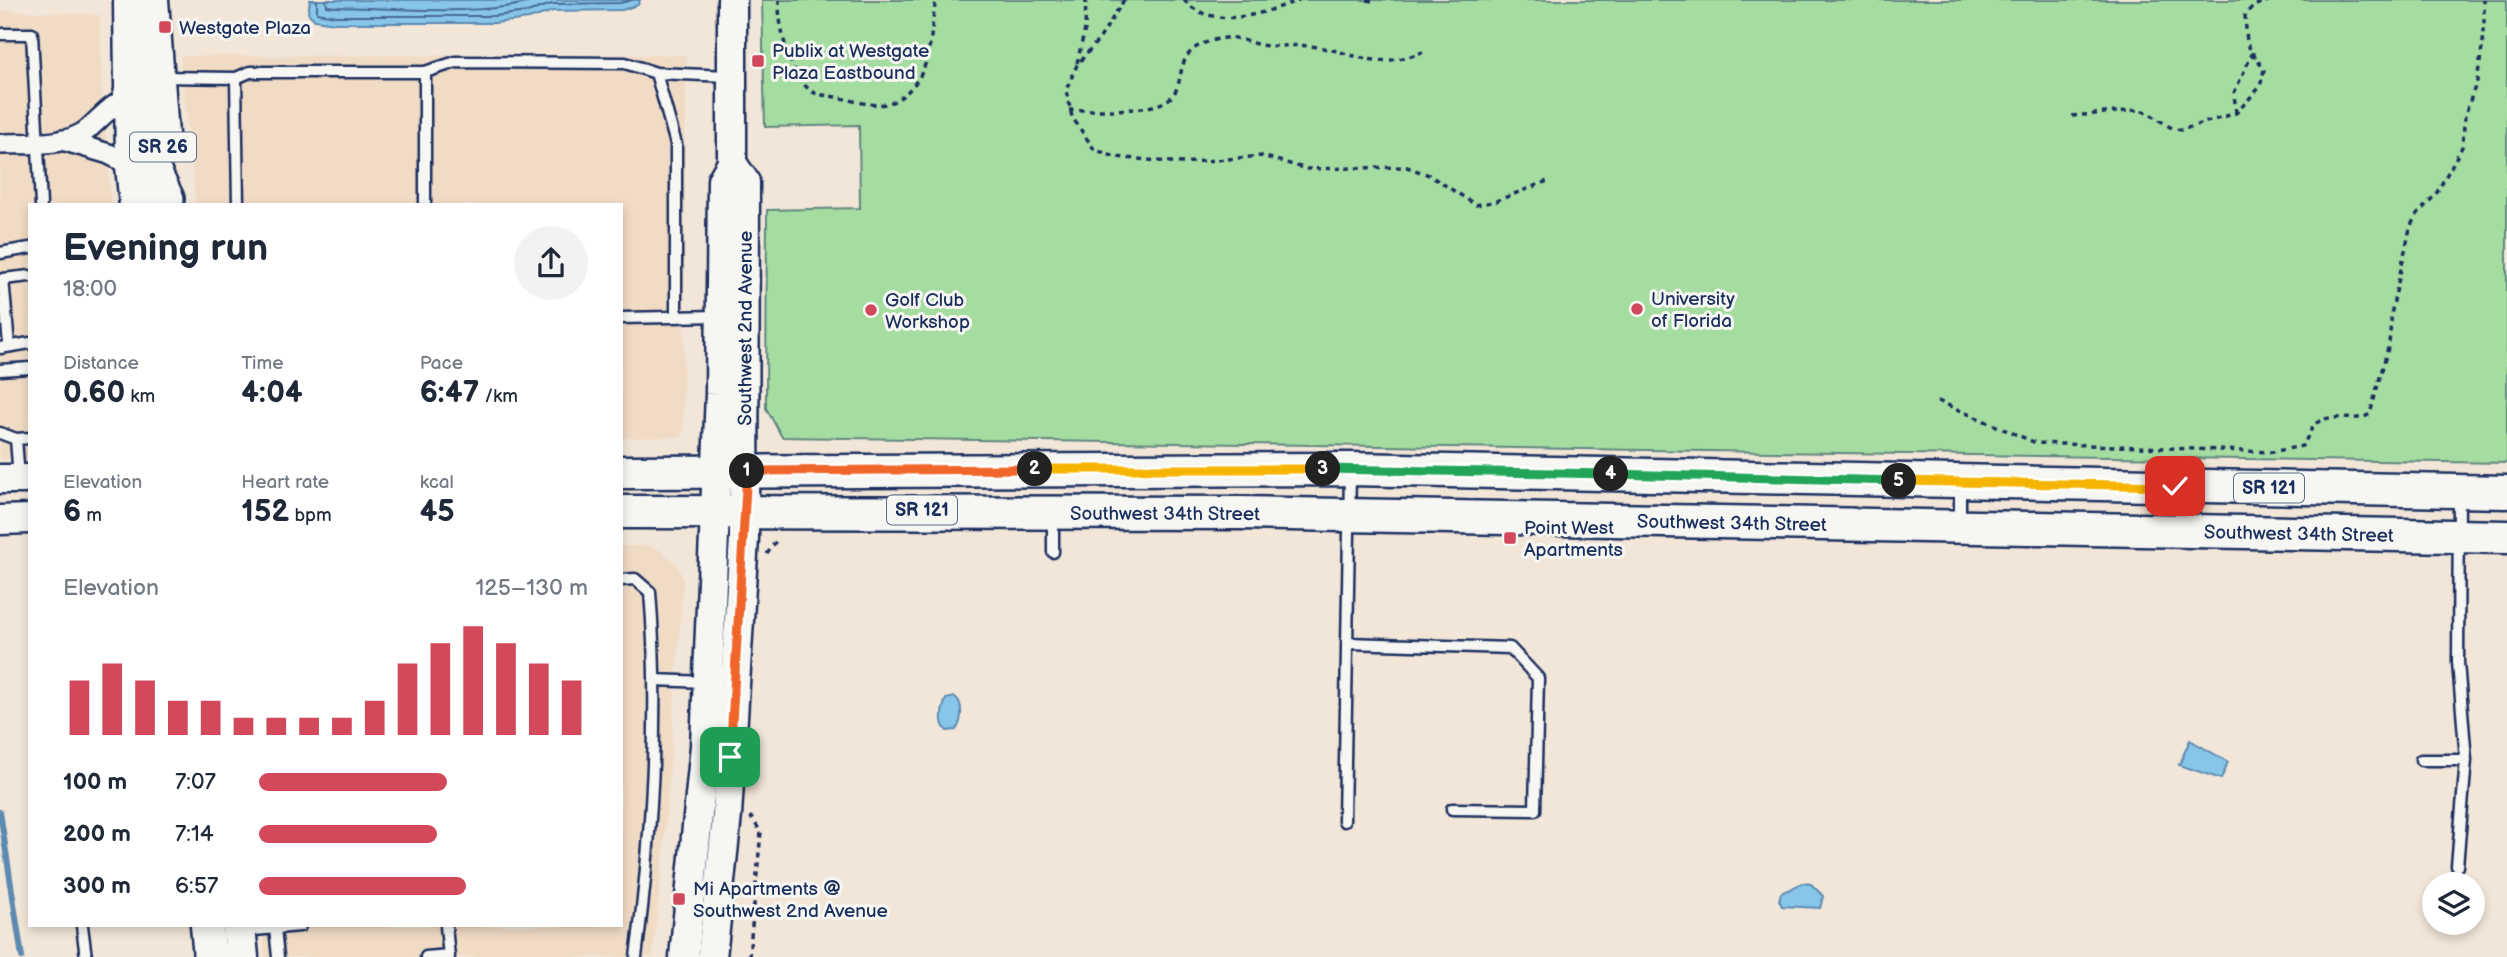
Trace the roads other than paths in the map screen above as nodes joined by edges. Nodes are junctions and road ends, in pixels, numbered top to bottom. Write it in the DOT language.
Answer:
graph roads {
  1 [pos="130,0"];
  2 [pos="152,0"];
  3 [pos="732,0"];
  4 [pos="0,34"];
  5 [pos="425,72"];
  6 [pos="656,73"];
  7 [pos="733,76"];
  8 [pos="236,78"];
  9 [pos="139,84"];
  10 [pos="62,140"];
  11 [pos="36,142"];
  12 [pos="0,144"];
  13 [pos="732,163"];
  14 [pos="132,166"];
  15 [pos="41,203"];
  16 [pos="157,203"];
  17 [pos="238,203"];
  18 [pos="425,203"];
  19 [pos="28,248"];
  20 [pos="0,253"];
  21 [pos="28,276"];
  22 [pos="720,316"];
  23 [pos="676,317"];
  24 [pos="623,318"];
  25 [pos="28,343"];
  26 [pos="4,346"];
  27 [pos="28,368"];
  28 [pos="0,369"];
  29 [pos="0,433"];
  30 [pos="28,438"];
  31 [pos="16,439"];
  32 [pos="1350,470"];
  33 [pos="731,471"];
  34 [pos="623,472"];
  35 [pos="16,479"];
  36 [pos="1960,482"];
  37 [pos="2459,492"];
  38 [pos="2507,492"];
  39 [pos="730,510"];
  40 [pos="1053,511"];
  41 [pos="623,512"];
  42 [pos="1350,515"];
  43 [pos="28,519"];
  44 [pos="0,520"];
  45 [pos="1959,527"];
  46 [pos="2459,537"];
  47 [pos="2507,537"];
  48 [pos="1053,552"];
  49 [pos="623,580"];
  50 [pos="1348,643"];
  51 [pos="654,680"];
  52 [pos="707,682"];
  53 [pos="2421,760"];
  54 [pos="2466,760"];
  55 [pos="1452,809"];
  56 [pos="1344,821"];
  57 [pos="2457,866"];
  58 [pos="82,927"];
  59 [pos="288,927"];
  60 [pos="446,927"];
  61 [pos="275,928"];
  62 [pos="223,944"];
  63 [pos="449,956"];
  64 [pos="86,957"];
  65 [pos="278,957"];
  66 [pos="426,957"];
  67 [pos="636,957"];
  68 [pos="684,957"];
  69 [pos="712,957"];
  1 -- 9 [label="main road, SR 26"];
  2 -- 9 [label="main road, SR 26"];
  3 -- 7 [label="main road, Southwest 2nd Avenue"];
  4 -- 11 [label="lane"];
  5 -- 6 [label="lane"];
  5 -- 8 [label="lane"];
  5 -- 18 [label="lane"];
  6 -- 7 [label="lane"];
  6 -- 23 [label="lane"];
  7 -- 13 [label="main road, Southwest 2nd Avenue"];
  8 -- 9 [label="lane"];
  8 -- 17 [label="lane"];
  9 -- 10 [label="street"];
  9 -- 14 [label="main road, SR 26"];
  9 -- 16 [label="highway"];
  10 -- 11 [label="street"];
  10 -- 14 [label="street"];
  11 -- 12 [label="street"];
  11 -- 15 [label="lane"];
  13 -- 22 [label="main road, Southwest 2nd Avenue"];
  13 -- 33 [label="main road, Southwest 2nd Avenue"];
  14 -- 16 [label="main road, SR 26"];
  19 -- 20 [label="lane"];
  21 -- 26 [label="lane"];
  22 -- 23 [label="lane"];
  22 -- 33 [label="main road, Southwest 2nd Avenue"];
  23 -- 24 [label="lane"];
  25 -- 26 [label="lane"];
  27 -- 28 [label="lane"];
  29 -- 31 [label="lane"];
  30 -- 31 [label="lane"];
  31 -- 35 [label="lane"];
  32 -- 33 [label="main road, SR 121"];
  32 -- 36 [label="main road, SR 121"];
  32 -- 42 [label="lane"];
  33 -- 34 [label="main road, SR 121"];
  33 -- 39 [label="main road, Southwest 2nd Avenue"];
  36 -- 37 [label="main road, SR 121"];
  36 -- 45 [label="lane"];
  37 -- 38 [label="main road, SR 121"];
  37 -- 46 [label="lane"];
  39 -- 40 [label="main road, Southwest 34th Street / SR 121"];
  39 -- 41 [label="main road, Southwest 34th Street / SR 121"];
  39 -- 52 [label="main road, Southwest 2nd Avenue"];
  39 -- 69 [label="main road, Southwest 2nd Avenue"];
  40 -- 42 [label="main road, Southwest 34th Street / SR 121"];
  40 -- 48 [label="lane"];
  42 -- 45 [label="main road, Southwest 34th Street / SR 121"];
  42 -- 50 [label="lane"];
  43 -- 44 [label="main road"];
  45 -- 46 [label="main road, Southwest 34th Street / SR 121"];
  46 -- 47 [label="main road, Southwest 34th Street / SR 121"];
  46 -- 54 [label="lane"];
  49 -- 51 [label="lane"];
  50 -- 55 [label="lane"];
  50 -- 56 [label="lane"];
  51 -- 52 [label="lane"];
  51 -- 67 [label="lane"];
  52 -- 68 [label="main road, Southwest 2nd Avenue"];
  53 -- 54 [label="lane"];
  54 -- 57 [label="lane"];
  58 -- 64 [label="lane"];
  59 -- 61 [label="lane"];
  60 -- 63 [label="lane"];
  61 -- 62 [label="lane"];
  61 -- 65 [label="lane"];
  63 -- 66 [label="lane"];
}
